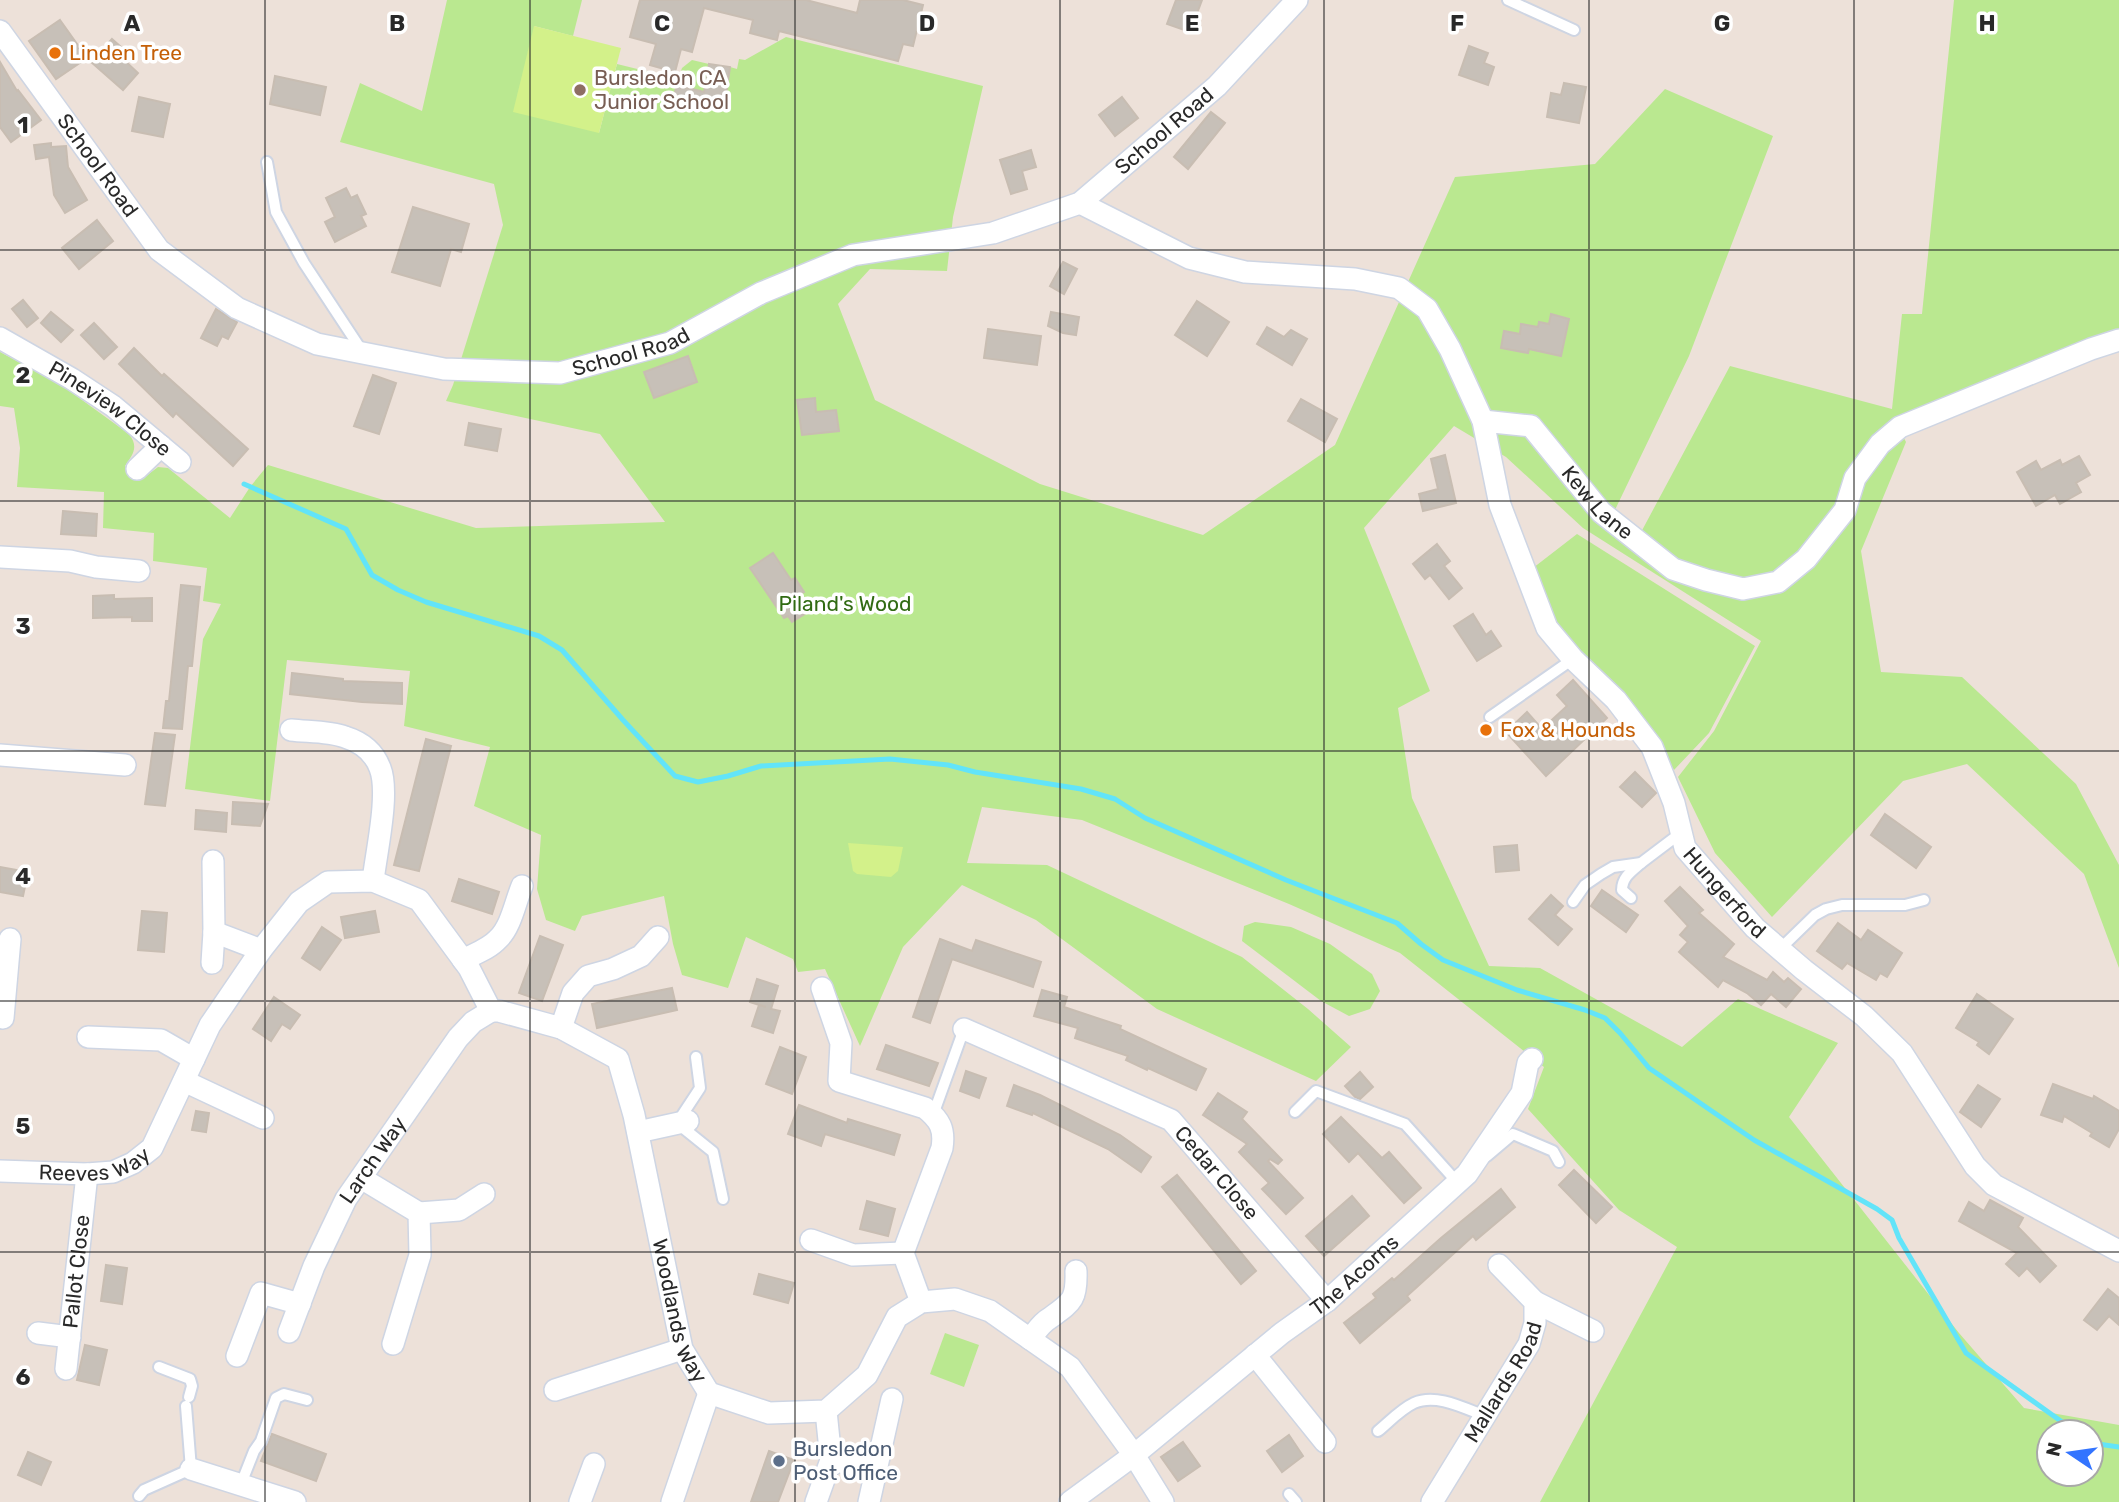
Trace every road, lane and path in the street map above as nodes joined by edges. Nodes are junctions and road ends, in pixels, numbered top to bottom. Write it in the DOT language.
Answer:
graph roads {
  1 [pos="1297,0"];
  2 [pos="1508,0"];
  3 [pos="1574,30"];
  4 [pos="0,31"];
  5 [pos="267,162"];
  6 [pos="1080,203"];
  7 [pos="0,338"];
  8 [pos="2119,340"];
  9 [pos="363,354"];
  10 [pos="1483,421"];
  11 [pos="161,446"];
  12 [pos="180,462"];
  13 [pos="137,469"];
  14 [pos="0,556"];
  15 [pos="139,571"];
  16 [pos="1573,659"];
  17 [pos="1490,718"];
  18 [pos="292,730"];
  19 [pos="0,755"];
  20 [pos="125,765"];
  21 [pos="1682,832"];
  22 [pos="213,861"];
  23 [pos="1641,863"];
  24 [pos="373,881"];
  25 [pos="522,886"];
  26 [pos="1630,898"];
  27 [pos="1924,901"];
  28 [pos="1573,902"];
  29 [pos="214,932"];
  30 [pos="657,937"];
  31 [pos="10,939"];
  32 [pos="1780,949"];
  33 [pos="261,950"];
  34 [pos="463,960"];
  35 [pos="212,963"];
  36 [pos="3,982"];
  37 [pos="822,988"];
  38 [pos="492,1011"];
  39 [pos="3,1018"];
  40 [pos="561,1028"];
  41 [pos="964,1029"];
  42 [pos="88,1037"];
  43 [pos="696,1057"];
  44 [pos="194,1059"];
  45 [pos="1532,1059"];
  46 [pos="184,1081"];
  47 [pos="1295,1112"];
  48 [pos="933,1115"];
  49 [pos="263,1118"];
  50 [pos="682,1122"];
  51 [pos="638,1132"];
  52 [pos="1559,1162"];
  53 [pos="0,1171"];
  54 [pos="87,1174"];
  55 [pos="361,1178"];
  56 [pos="1462,1178"];
  57 [pos="484,1194"];
  58 [pos="723,1199"];
  59 [pos="419,1213"];
  60 [pos="811,1240"];
  61 [pos="2117,1246"];
  62 [pos="903,1253"];
  63 [pos="1499,1265"];
  64 [pos="1076,1271"];
  65 [pos="1326,1301"];
  66 [pos="920,1302"];
  67 [pos="1535,1302"];
  68 [pos="300,1304"];
  69 [pos="1593,1331"];
  70 [pos="289,1332"];
  71 [pos="38,1333"];
  72 [pos="70,1337"];
  73 [pos="1030,1339"];
  74 [pos="393,1345"];
  75 [pos="682,1349"];
  76 [pos="1255,1355"];
  77 [pos="237,1356"];
  78 [pos="159,1367"];
  79 [pos="66,1369"];
  80 [pos="555,1390"];
  81 [pos="709,1393"];
  82 [pos="892,1399"];
  83 [pos="306,1400"];
  84 [pos="826,1411"];
  85 [pos="1485,1416"];
  86 [pos="1378,1431"];
  87 [pos="1325,1442"];
  88 [pos="1133,1455"];
  89 [pos="831,1460"];
  90 [pos="594,1464"];
  91 [pos="191,1469"];
  92 [pos="875,1469"];
  93 [pos="241,1483"];
  94 [pos="139,1496"];
  95 [pos="295,1502"];
  96 [pos="579,1502"];
  97 [pos="672,1502"];
  98 [pos="816,1502"];
  99 [pos="869,1502"];
  100 [pos="1070,1502"];
  101 [pos="1163,1502"];
  102 [pos="1432,1502"];
  1 -- 6 [label="street, School Road"];
  2 -- 3 [label="lane"];
  4 -- 9 [label="street, School Road"];
  5 -- 9 [label="lane"];
  6 -- 9 [label="street, School Road"];
  6 -- 10 [label="street"];
  7 -- 11 [label="street, Pineview Close"];
  8 -- 10 [label="street, Kew Lane"];
  10 -- 16 [label="street, Hungerford"];
  11 -- 12 [label="street, Pineview Close"];
  11 -- 13 [label="street"];
  14 -- 15 [label="street"];
  16 -- 17 [label="lane"];
  16 -- 21 [label="street, Hungerford"];
  18 -- 24 [label="street"];
  19 -- 20 [label="street"];
  21 -- 23 [label="lane"];
  21 -- 32 [label="street, Hungerford"];
  22 -- 29 [label="street"];
  23 -- 26 [label="lane"];
  23 -- 28 [label="lane"];
  24 -- 33 [label="street, Reeves Way"];
  24 -- 34 [label="street, Reeves Way"];
  25 -- 34 [label="street"];
  27 -- 32 [label="lane"];
  29 -- 33 [label="street"];
  29 -- 35 [label="street"];
  30 -- 40 [label="street"];
  31 -- 36 [label="street"];
  32 -- 61 [label="street, Hungerford"];
  33 -- 44 [label="street, Reeves Way"];
  34 -- 38 [label="street, Reeves Way"];
  36 -- 39 [label="street"];
  37 -- 48 [label="street"];
  38 -- 40 [label="street, Woodlands Way"];
  38 -- 55 [label="street, Larch Way"];
  40 -- 51 [label="street, Woodlands Way"];
  41 -- 48 [label="lane"];
  41 -- 65 [label="street, Cedar Close"];
  42 -- 44 [label="street"];
  43 -- 50 [label="lane"];
  44 -- 46 [label="street, Reeves Way"];
  45 -- 56 [label="street, The Acorns"];
  46 -- 49 [label="street"];
  46 -- 54 [label="street, Reeves Way"];
  47 -- 56 [label="lane"];
  48 -- 62 [label="street"];
  50 -- 51 [label="street"];
  50 -- 58 [label="lane"];
  51 -- 75 [label="street, Woodlands Way"];
  52 -- 56 [label="lane"];
  53 -- 54 [label="street, Reeves Way"];
  54 -- 72 [label="street, Pallot Close"];
  55 -- 59 [label="street"];
  55 -- 68 [label="street, Larch Way"];
  56 -- 65 [label="street, The Acorns"];
  57 -- 59 [label="street"];
  59 -- 74 [label="street"];
  60 -- 62 [label="street"];
  62 -- 66 [label="street"];
  63 -- 67 [label="street, Mallards Road"];
  64 -- 73 [label="street"];
  65 -- 76 [label="street, The Acorns"];
  66 -- 73 [label="street"];
  66 -- 84 [label="street"];
  67 -- 69 [label="street"];
  67 -- 85 [label="street, Mallards Road"];
  68 -- 70 [label="street, Larch Way"];
  68 -- 77 [label="street"];
  71 -- 72 [label="street"];
  72 -- 79 [label="street, Pallot Close"];
  73 -- 88 [label="street"];
  75 -- 80 [label="street"];
  75 -- 81 [label="street, Woodlands Way"];
  76 -- 87 [label="street"];
  76 -- 88 [label="street, The Acorns"];
  78 -- 91 [label="lane"];
  81 -- 84 [label="street, Woodlands Way"];
  81 -- 97 [label="street"];
  82 -- 92 [label="street"];
  83 -- 93 [label="lane"];
  84 -- 89 [label="street"];
  85 -- 86 [label="lane"];
  85 -- 102 [label="street, Mallards Road"];
  88 -- 100 [label="street, The Acorns"];
  88 -- 101 [label="street"];
  89 -- 92 [label="street"];
  89 -- 98 [label="street"];
  90 -- 96 [label="street"];
  91 -- 93 [label="street"];
  91 -- 94 [label="lane"];
  92 -- 99 [label="street"];
  93 -- 95 [label="street"];
}
